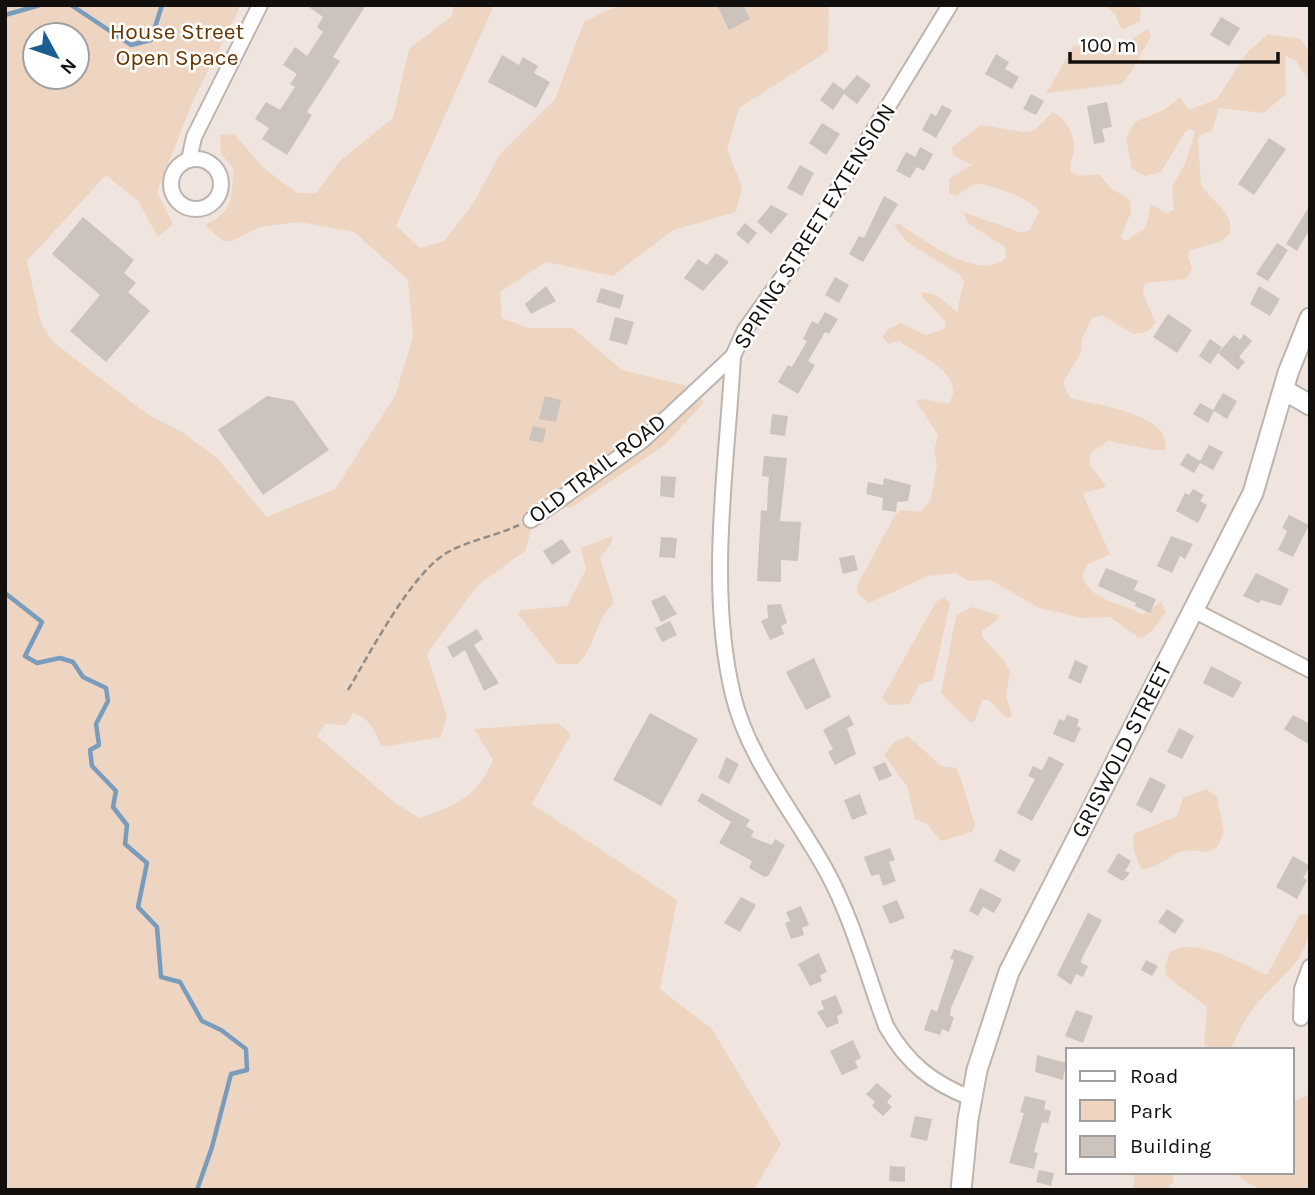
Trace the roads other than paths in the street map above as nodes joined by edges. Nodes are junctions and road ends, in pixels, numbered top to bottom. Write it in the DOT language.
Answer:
graph roads {
  1 [pos="260,5"];
  2 [pos="950,5"];
  3 [pos="189,160"];
  4 [pos="1310,318"];
  5 [pos="733,356"];
  6 [pos="1284,390"];
  7 [pos="1310,405"];
  8 [pos="531,520"];
  9 [pos="1193,610"];
  10 [pos="1310,670"];
  11 [pos="1310,967"];
  12 [pos="1301,1018"];
  13 [pos="971,1098"];
  14 [pos="961,1190"];
  1 -- 3 [label="street"];
  2 -- 5 [label="street, SPRING STREET EXTENSION"];
  4 -- 6 [label="main road, GRISWOLD STREET"];
  5 -- 8 [label="street, OLD TRAIL ROAD"];
  5 -- 13 [label="street, SPRING STREET EXTENSION"];
  6 -- 7 [label="main road"];
  6 -- 9 [label="main road, GRISWOLD STREET"];
  9 -- 10 [label="street"];
  9 -- 13 [label="main road, GRISWOLD STREET"];
  11 -- 12 [label="street"];
  13 -- 14 [label="main road, GRISWOLD STREET"];
}
